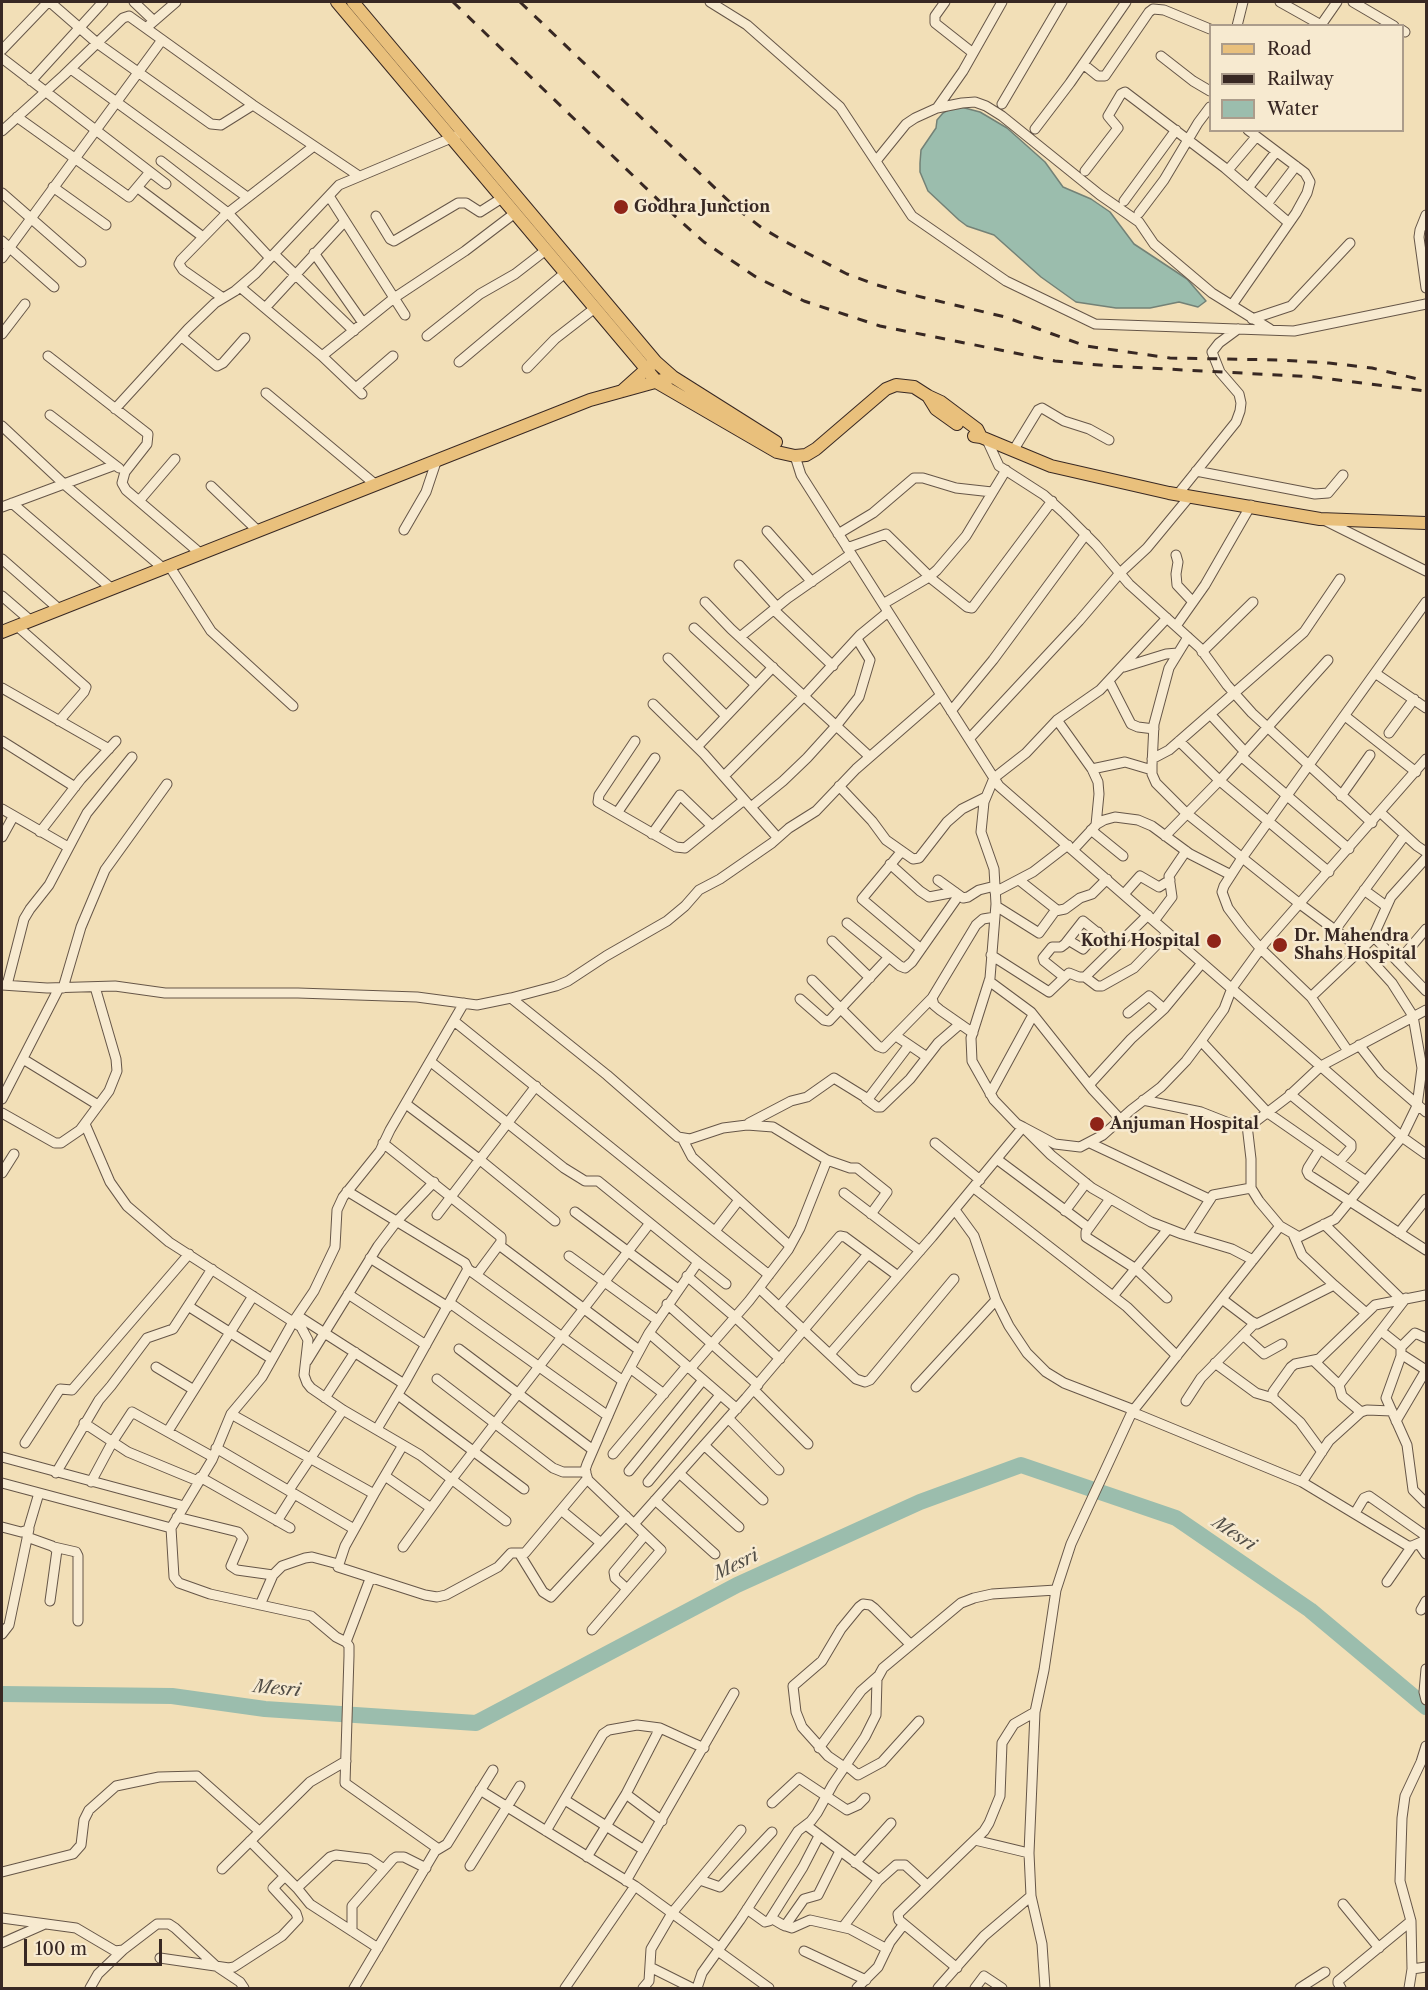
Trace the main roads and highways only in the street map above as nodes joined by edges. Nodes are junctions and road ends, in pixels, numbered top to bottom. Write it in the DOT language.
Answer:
graph roads {
  1 [pos="337,2"];
  2 [pos="353,2"];
  3 [pos="457,135"];
  4 [pos="651,365"];
  5 [pos="673,377"];
  6 [pos="658,382"];
  7 [pos="621,392"];
  8 [pos="791,454"];
  9 [pos="1426,524"];
  10 [pos="2,632"];
  1 -- 3 [label="main road"];
  2 -- 3 [label="main road"];
  3 -- 4 [label="main road"];
  3 -- 4 [label="main road"];
  4 -- 5 [label="main road"];
  4 -- 6 [label="main road"];
  4 -- 7 [label="main road"];
  5 -- 6 [label="main road"];
  5 -- 8 [label="main road"];
  6 -- 7 [label="main road"];
  6 -- 8 [label="main road"];
  7 -- 10 [label="main road"];
  8 -- 9 [label="main road"];
}
